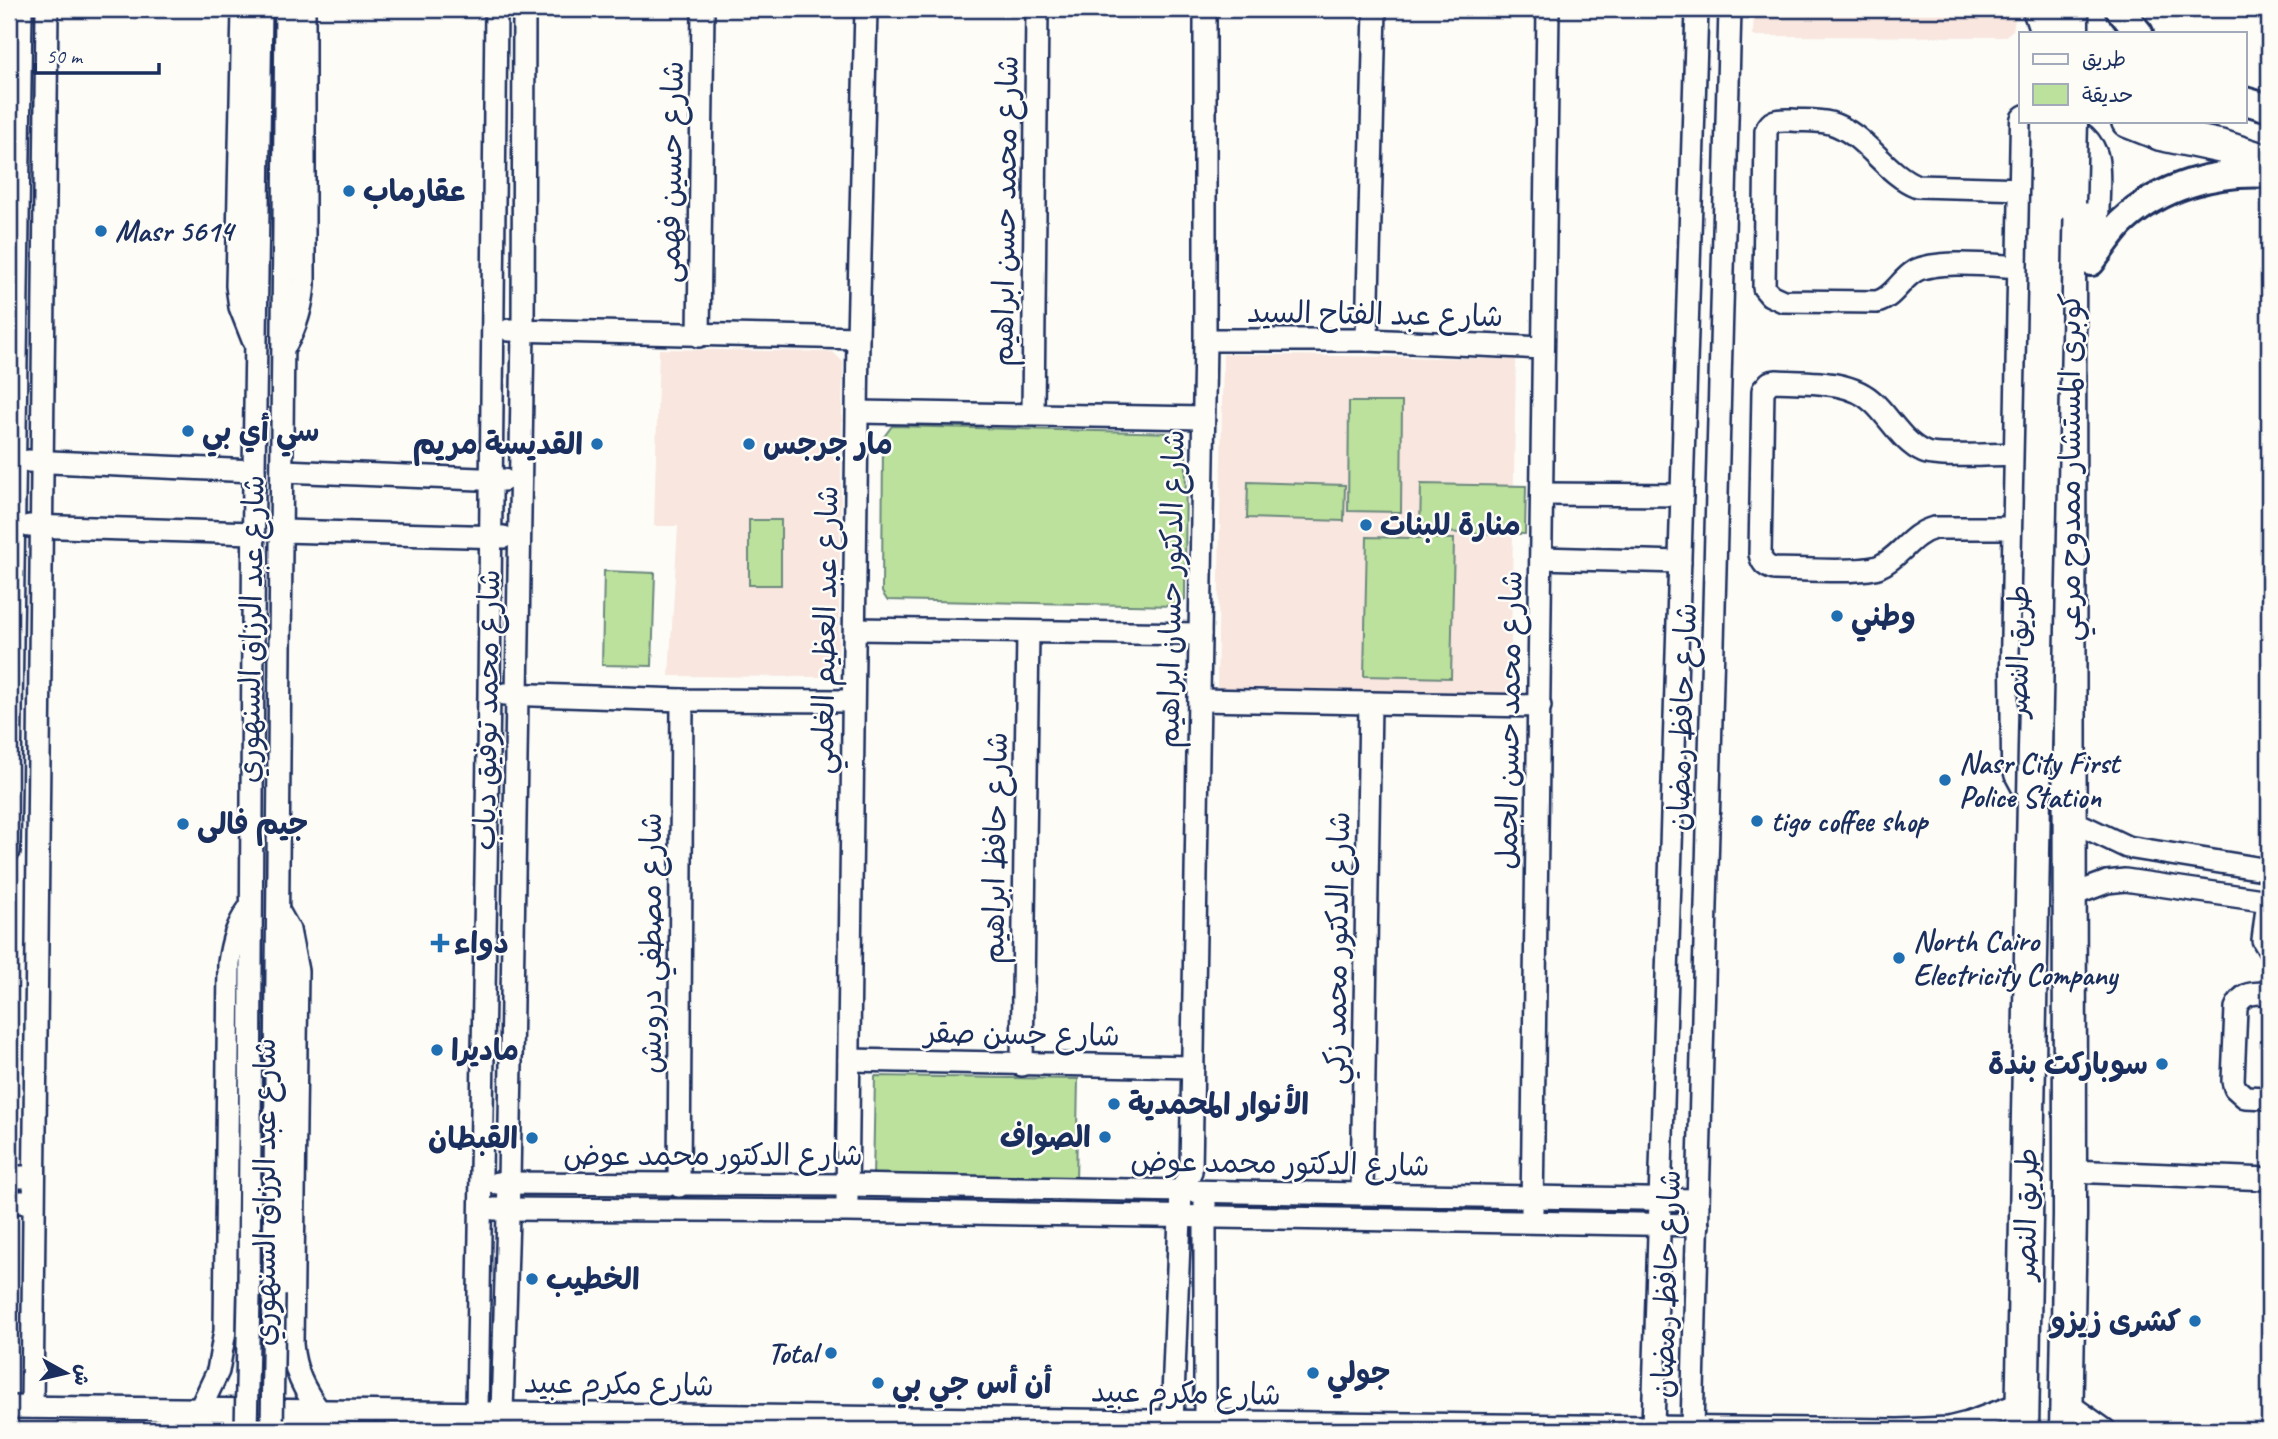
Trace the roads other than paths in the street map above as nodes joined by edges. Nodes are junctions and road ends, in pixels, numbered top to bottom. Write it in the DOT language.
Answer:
graph roads {
  1 [pos="21,9"];
  2 [pos="47,9"];
  3 [pos="243,9"];
  4 [pos="261,9"];
  5 [pos="286,9"];
  6 [pos="304,9"];
  7 [pos="496,9"];
  8 [pos="524,9"];
  9 [pos="703,9"];
  10 [pos="866,9"];
  11 [pos="1037,9"];
  12 [pos="1205,9"];
  13 [pos="1376,9"];
  14 [pos="1548,9"];
  15 [pos="1697,9"];
  16 [pos="1730,9"];
  17 [pos="2029,9"];
  18 [pos="2039,9"];
  19 [pos="2050,9"];
  20 [pos="2072,9"];
  21 [pos="2119,9"];
  22 [pos="2028,32"];
  23 [pos="2048,32"];
  24 [pos="2048,32"];
  25 [pos="2072,32"];
  26 [pos="2138,32"];
  27 [pos="2246,101"];
  28 [pos="2269,108"];
  29 [pos="2048,122"];
  30 [pos="2071,122"];
  31 [pos="2131,122"];
  32 [pos="2027,135"];
  33 [pos="2269,162"];
  34 [pos="2269,174"];
  35 [pos="2026,189"];
  36 [pos="2091,262"];
  37 [pos="2025,267"];
  38 [pos="13,320"];
  39 [pos="44,320"];
  40 [pos="493,330"];
  41 [pos="523,330"];
  42 [pos="699,336"];
  43 [pos="858,338"];
  44 [pos="1205,340"];
  45 [pos="1367,340"];
  46 [pos="256,348"];
  47 [pos="1543,348"];
  48 [pos="283,349"];
  49 [pos="858,412"];
  50 [pos="1033,414"];
  51 [pos="1203,418"];
  52 [pos="2022,454"];
  53 [pos="14,461"];
  54 [pos="41,461"];
  55 [pos="254,471"];
  56 [pos="283,471"];
  57 [pos="491,479"];
  58 [pos="520,480"];
  59 [pos="1542,494"];
  60 [pos="1682,495"];
  61 [pos="12,526"];
  62 [pos="40,527"];
  63 [pos="2020,528"];
  64 [pos="282,531"];
  65 [pos="253,533"];
  66 [pos="491,536"];
  67 [pos="519,537"];
  68 [pos="1541,558"];
  69 [pos="1680,562"];
  70 [pos="855,629"];
  71 [pos="1028,632"];
  72 [pos="1200,634"];
  73 [pos="10,687"];
  74 [pos="489,694"];
  75 [pos="516,695"];
  76 [pos="682,700"];
  77 [pos="1199,700"];
  78 [pos="852,701"];
  79 [pos="1370,703"];
  80 [pos="1540,706"];
  81 [pos="2034,797"];
  82 [pos="2070,817"];
  83 [pos="9,851"];
  84 [pos="2151,851"];
  85 [pos="2269,870"];
  86 [pos="2147,884"];
  87 [pos="2070,896"];
  88 [pos="2268,901"];
  89 [pos="251,905"];
  90 [pos="277,909"];
  91 [pos="2269,950"];
  92 [pos="2269,993"];
  93 [pos="849,1060"];
  94 [pos="1022,1065"];
  95 [pos="1193,1067"];
  96 [pos="2269,1098"];
  97 [pos="1191,1171"];
  98 [pos="2070,1171"];
  99 [pos="9,1177"];
  100 [pos="33,1177"];
  101 [pos="2269,1179"];
  102 [pos="482,1183"];
  103 [pos="509,1183"];
  104 [pos="847,1185"];
  105 [pos="679,1186"];
  106 [pos="1181,1191"];
  107 [pos="1205,1192"];
  108 [pos="1362,1194"];
  109 [pos="1532,1197"];
  110 [pos="1661,1199"];
  111 [pos="1698,1200"];
  112 [pos="9,1202"];
  113 [pos="33,1202"];
  114 [pos="482,1208"];
  115 [pos="509,1209"];
  116 [pos="847,1211"];
  117 [pos="1180,1216"];
  118 [pos="1205,1216"];
  119 [pos="1532,1222"];
  120 [pos="1660,1223"];
  121 [pos="1698,1225"];
  122 [pos="225,1331"];
  123 [pos="292,1332"];
  124 [pos="9,1407"];
  125 [pos="32,1408"];
  126 [pos="200,1409"];
  127 [pos="320,1412"];
  128 [pos="477,1412"];
  129 [pos="502,1412"];
  130 [pos="2022,1417"];
  131 [pos="2066,1417"];
  132 [pos="1172,1423"];
  133 [pos="1205,1423"];
  134 [pos="1653,1427"];
  135 [pos="1692,1428"];
  136 [pos="246,1430"];
  137 [pos="272,1430"];
  138 [pos="1928,1430"];
  139 [pos="2105,1430"];
  1 -- 38 [label="street"];
  2 -- 39 [label="street"];
  3 -- 46 [label="street, شارع عبد الرزاق السنهوري"];
  4 -- 46 [label="street"];
  5 -- 48 [label="street"];
  6 -- 48 [label="street, شارع عبد الرزاق السنهوري"];
  7 -- 40 [label="street, شارع محمد توفيق دياب"];
  8 -- 41 [label="street, شارع محمد توفيق دياب"];
  9 -- 42 [label="street, شارع حسين فهمى"];
  10 -- 43 [label="street, شارع عبد العظيم الغلمي"];
  11 -- 50 [label="street, شارع محمد حسن ابراهيم"];
  12 -- 44 [label="street, شارع الدكتور حسان ابراهيم"];
  13 -- 45 [label="street"];
  14 -- 47 [label="street, شارع محمد حسن الجمل"];
  15 -- 60 [label="street, شارع حافظ رمضان"];
  16 -- 111 [label="street, شارع حافظ رمضان"];
  17 -- 22 [label="highway"];
  18 -- 23 [label="highway"];
  19 -- 24 [label="highway"];
  20 -- 25 [label="highway"];
  21 -- 26 [label="main road"];
  27 -- 28 [label="main road"];
  29 -- 81 [label="highway, كوبرى المستشار ممدوح مرعي, bridge"];
  30 -- 82 [label="highway, كوبرى المستشار ممدوح مرعي, bridge"];
  31 -- 33 [label="highway"];
  32 -- 35 [label="highway, طريق النصر"];
  32 -- 36 [label="highway, طريق النصر"];
  34 -- 36 [label="main road"];
  35 -- 37 [label="highway, طريق النصر"];
  35 -- 37 [label="street"];
  36 -- 82 [label="highway, طريق النصر"];
  37 -- 52 [label="highway, طريق النصر"];
  38 -- 39 [label="street"];
  38 -- 53 [label="street"];
  39 -- 54 [label="street"];
  40 -- 41 [label="street"];
  40 -- 57 [label="street, شارع محمد توفيق دياب"];
  41 -- 42 [label="street"];
  41 -- 58 [label="street, شارع محمد توفيق دياب"];
  42 -- 43 [label="street"];
  43 -- 49 [label="street, شارع عبد العظيم الغلمي"];
  44 -- 45 [label="street, شارع عبد الفتاح السيد"];
  44 -- 51 [label="street, شارع الدكتور حسان ابراهيم"];
  45 -- 47 [label="street, شارع عبد الفتاح السيد"];
  46 -- 55 [label="street, شارع عبد الرزاق السنهوري"];
  47 -- 59 [label="street, شارع محمد حسن الجمل"];
  48 -- 56 [label="street, شارع عبد الرزاق السنهوري"];
  49 -- 50 [label="street"];
  49 -- 70 [label="street, شارع عبد العظيم الغلمي"];
  50 -- 51 [label="street"];
  51 -- 72 [label="street, شارع الدكتور حسان ابراهيم"];
  52 -- 63 [label="highway, طريق النصر"];
  52 -- 63 [label="street"];
  53 -- 54 [label="street"];
  53 -- 61 [label="street"];
  54 -- 55 [label="street"];
  54 -- 62 [label="street"];
  55 -- 65 [label="street, شارع عبد الرزاق السنهوري"];
  56 -- 57 [label="street"];
  56 -- 64 [label="street, شارع عبد الرزاق السنهوري"];
  57 -- 58 [label="street"];
  57 -- 66 [label="street, شارع محمد توفيق دياب"];
  58 -- 67 [label="street, شارع محمد توفيق دياب"];
  59 -- 60 [label="street"];
  59 -- 68 [label="street, شارع محمد حسن الجمل"];
  60 -- 69 [label="street, شارع حافظ رمضان"];
  61 -- 62 [label="street"];
  61 -- 73 [label="street"];
  62 -- 65 [label="street"];
  62 -- 100 [label="street"];
  63 -- 81 [label="highway, طريق النصر"];
  64 -- 66 [label="street"];
  64 -- 90 [label="street, شارع عبد الرزاق السنهوري"];
  65 -- 89 [label="street, شارع عبد الرزاق السنهوري"];
  66 -- 67 [label="street"];
  66 -- 74 [label="street, شارع محمد توفيق دياب"];
  67 -- 75 [label="street, شارع محمد توفيق دياب"];
  68 -- 69 [label="street"];
  68 -- 80 [label="street, شارع محمد حسن الجمل"];
  69 -- 110 [label="street, شارع حافظ رمضان"];
  70 -- 71 [label="street"];
  70 -- 78 [label="street, شارع عبد العظيم الغلمي"];
  71 -- 72 [label="street"];
  71 -- 94 [label="street, شارع حافظ ابراهيم"];
  72 -- 77 [label="street, شارع الدكتور حسان ابراهيم"];
  73 -- 83 [label="street"];
  74 -- 75 [label="street"];
  74 -- 102 [label="street, شارع محمد توفيق دياب"];
  75 -- 76 [label="street"];
  75 -- 103 [label="street, شارع محمد توفيق دياب"];
  76 -- 78 [label="street"];
  76 -- 105 [label="street, شارع مصطفي درويش"];
  77 -- 79 [label="street"];
  77 -- 95 [label="street, شارع الدكتور حسان ابراهيم"];
  78 -- 93 [label="street, شارع عبد العظيم الغلمي"];
  79 -- 80 [label="street"];
  79 -- 108 [label="street, شارع الدكتور محمد زكي"];
  80 -- 109 [label="street, شارع محمد حسن الجمل"];
  81 -- 130 [label="highway, طريق النصر"];
  82 -- 84 [label="street"];
  82 -- 87 [label="highway, طريق النصر"];
  84 -- 85 [label="street"];
  84 -- 86 [label="street"];
  86 -- 87 [label="street"];
  86 -- 88 [label="street"];
  87 -- 98 [label="highway, طريق النصر"];
  88 -- 91 [label="street"];
  89 -- 122 [label="street, شارع عبد الرزاق السنهوري"];
  89 -- 136 [label="street, bridge"];
  90 -- 123 [label="street, شارع عبد الرزاق السنهوري"];
  90 -- 137 [label="street, bridge"];
  92 -- 96 [label="street"];
  93 -- 94 [label="street, شارع حسن صقر"];
  93 -- 104 [label="street, شارع عبد العظيم الغلمي"];
  94 -- 95 [label="street, شارع حسن صقر"];
  95 -- 97 [label="street, شارع الدكتور حسان ابراهيم"];
  97 -- 106 [label="street, شارع الدكتور حسان ابراهيم"];
  97 -- 107 [label="street"];
  98 -- 101 [label="street"];
  98 -- 131 [label="highway, طريق النصر"];
  99 -- 100 [label="street"];
  100 -- 113 [label="street"];
  102 -- 103 [label="street, شارع الدكتور محمد عوض"];
  102 -- 114 [label="street, شارع محمد توفيق دياب"];
  103 -- 105 [label="street, شارع الدكتور محمد عوض"];
  103 -- 115 [label="street, شارع محمد توفيق دياب"];
  104 -- 105 [label="street, شارع الدكتور محمد عوض"];
  104 -- 106 [label="street, شارع الدكتور محمد عوض"];
  104 -- 116 [label="street, شارع عبد العظيم الغلمي"];
  106 -- 107 [label="street, شارع الدكتور محمد عوض"];
  106 -- 117 [label="street, شارع الدكتور حسان ابراهيم"];
  107 -- 108 [label="street, شارع الدكتور محمد عوض"];
  107 -- 118 [label="street"];
  108 -- 109 [label="street, شارع الدكتور محمد عوض"];
  109 -- 110 [label="street, شارع الدكتور محمد عوض"];
  109 -- 119 [label="street, شارع محمد حسن الجمل"];
  110 -- 111 [label="street, شارع الدكتور محمد عوض"];
  110 -- 120 [label="street, شارع حافظ رمضان"];
  111 -- 121 [label="street, شارع حافظ رمضان"];
  112 -- 113 [label="street"];
  113 -- 125 [label="street"];
  114 -- 115 [label="street, شارع الدكتور محمد عوض"];
  114 -- 128 [label="street, شارع محمد توفيق دياب"];
  115 -- 116 [label="street, شارع الدكتور محمد عوض"];
  115 -- 129 [label="street, شارع محمد توفيق دياب"];
  116 -- 117 [label="street, شارع الدكتور محمد عوض"];
  117 -- 118 [label="street, شارع الدكتور محمد عوض"];
  117 -- 132 [label="street, شارع الدكتور حسان ابراهيم"];
  118 -- 119 [label="street, شارع الدكتور محمد عوض"];
  118 -- 133 [label="street"];
  119 -- 120 [label="street, شارع الدكتور محمد عوض"];
  120 -- 121 [label="street, شارع الدكتور محمد عوض"];
  120 -- 134 [label="street, شارع حافظ رمضان"];
  121 -- 135 [label="street, شارع حافظ رمضان"];
  122 -- 123 [label="street"];
  122 -- 126 [label="street, شارع عبد الرزاق السنهوري"];
  123 -- 127 [label="street, شارع عبد الرزاق السنهوري"];
  124 -- 125 [label="street, شارع مكرم عبيد"];
  125 -- 126 [label="street, شارع مكرم عبيد"];
  126 -- 127 [label="street, شارع مكرم عبيد"];
  127 -- 128 [label="street, شارع مكرم عبيد"];
  128 -- 129 [label="street, شارع مكرم عبيد"];
  129 -- 132 [label="street, شارع مكرم عبيد"];
  130 -- 138 [label="street, شارع مكرم عبيد"];
  131 -- 139 [label="street"];
  132 -- 133 [label="street, شارع مكرم عبيد"];
  133 -- 134 [label="street, شارع مكرم عبيد"];
  134 -- 135 [label="street, شارع مكرم عبيد"];
  135 -- 138 [label="street, شارع مكرم عبيد"];
}
